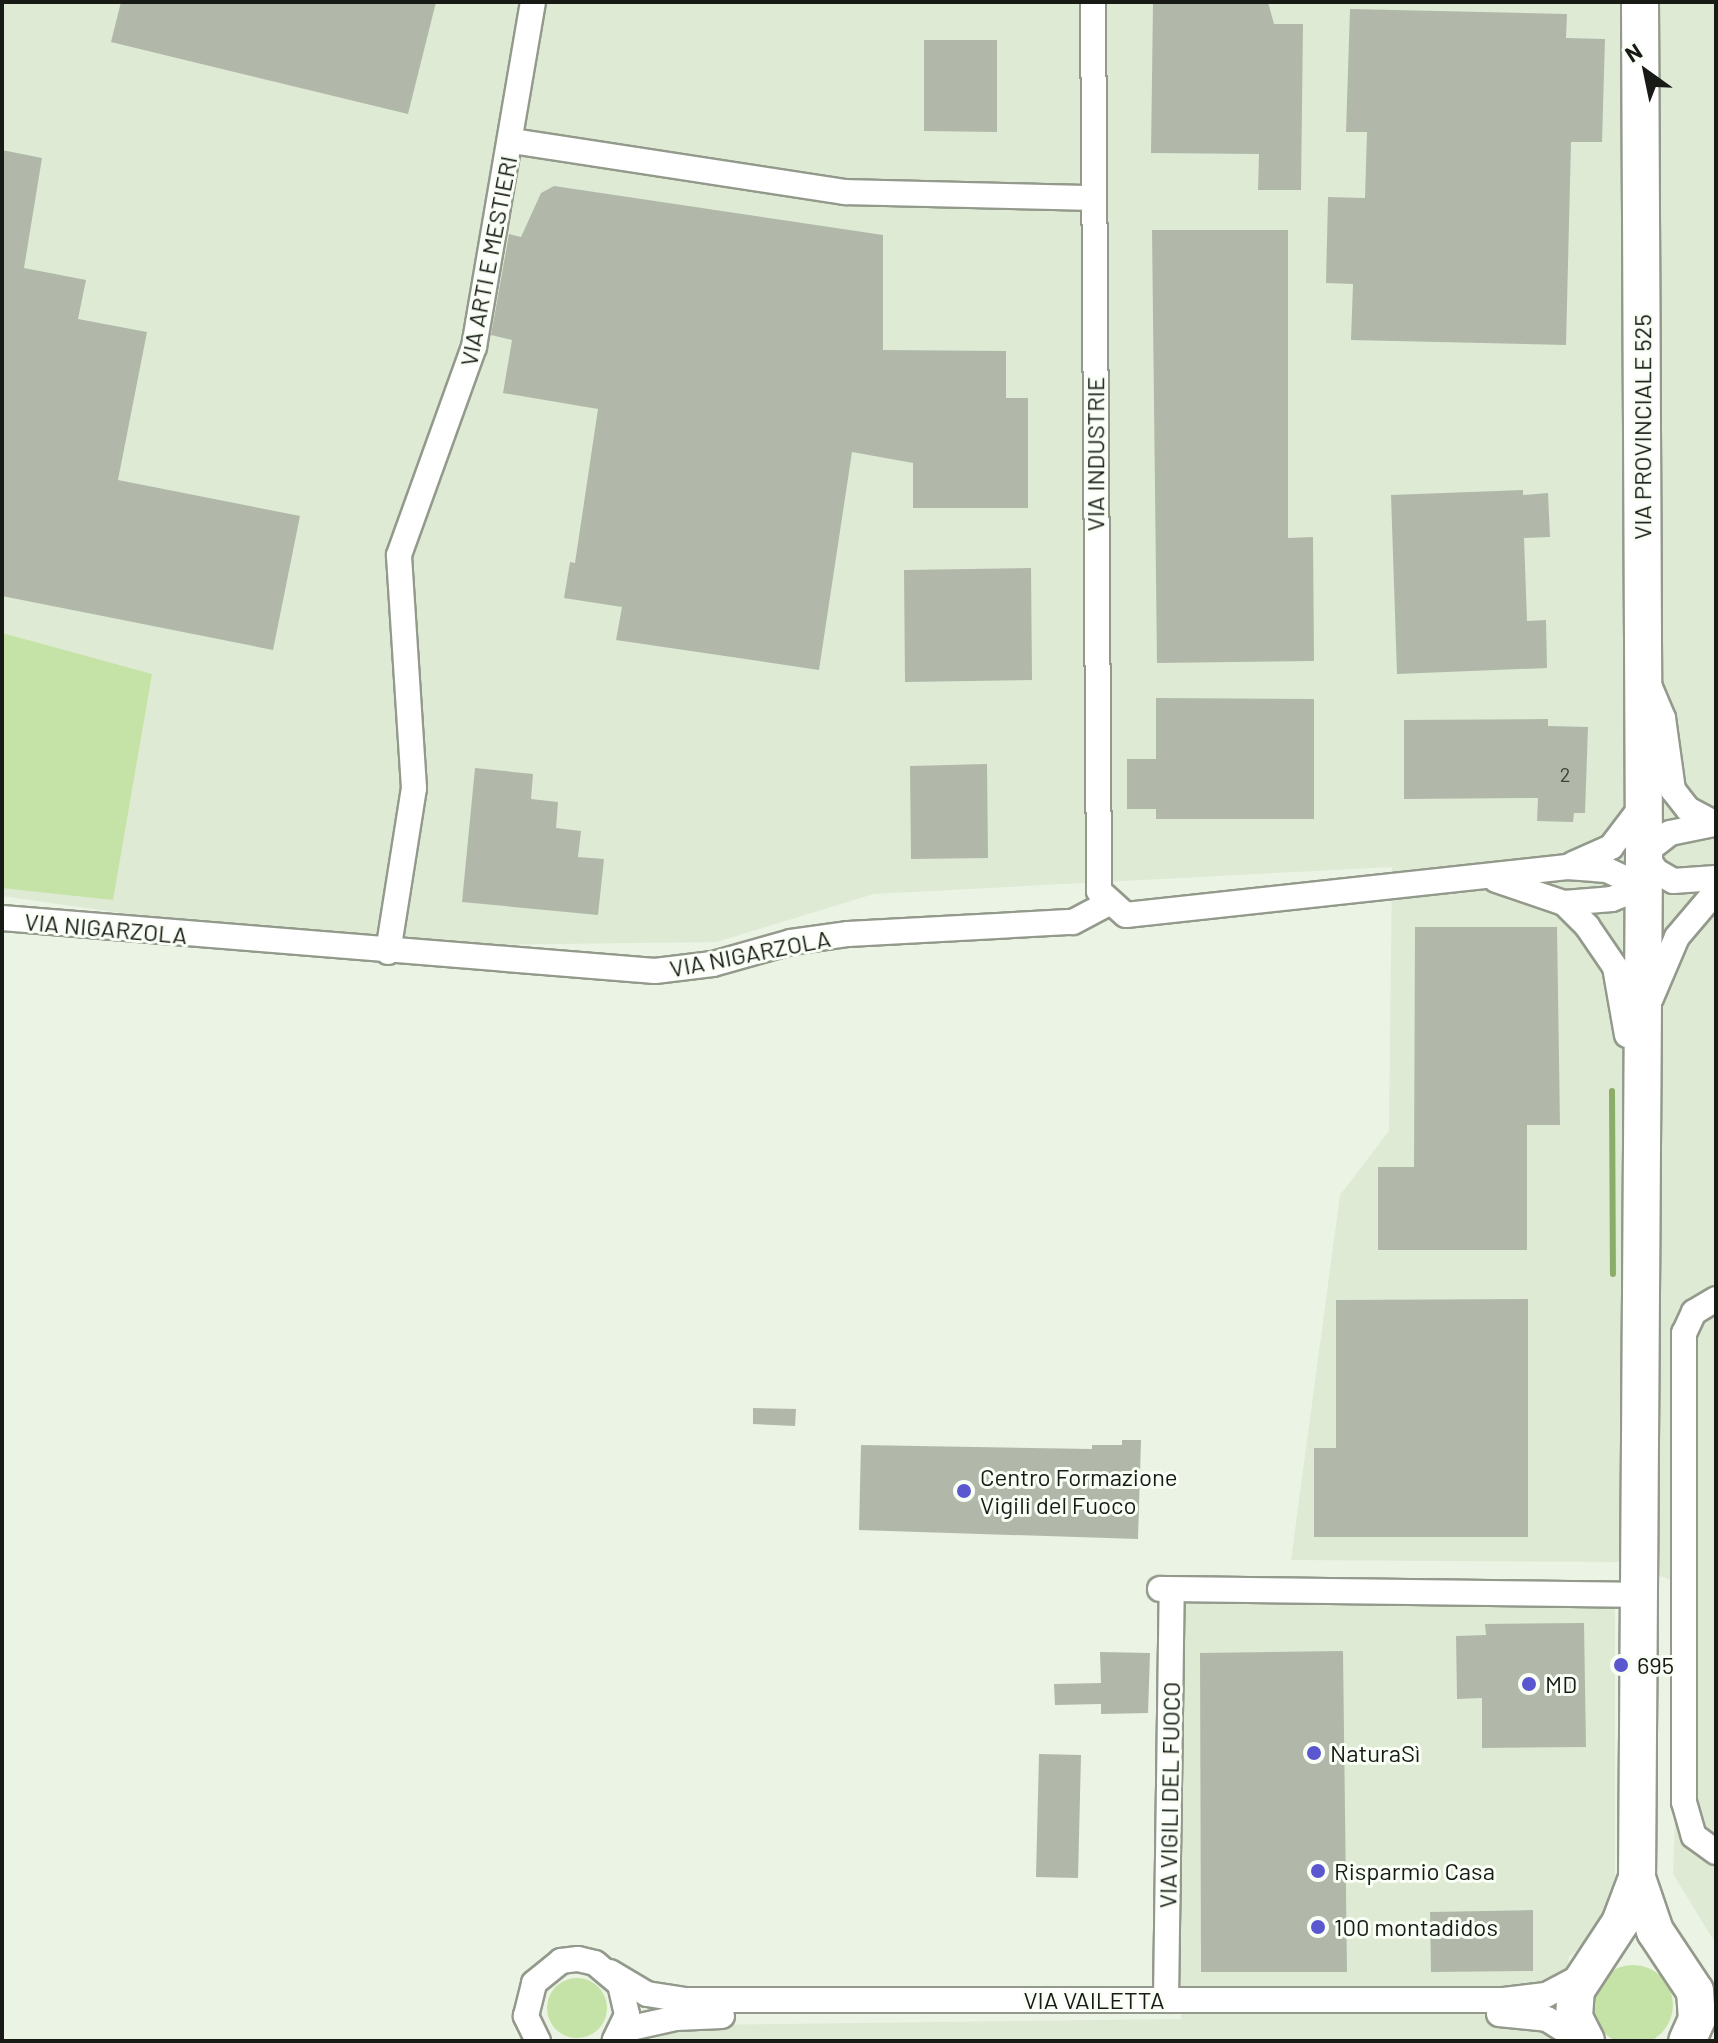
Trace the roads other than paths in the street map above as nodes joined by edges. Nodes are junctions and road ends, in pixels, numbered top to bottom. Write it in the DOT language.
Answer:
graph roads {
  1 [pos="533,2"];
  2 [pos="1093,2"];
  3 [pos="1640,2"];
  4 [pos="512,141"];
  5 [pos="1094,198"];
  6 [pos="1643,672"];
  7 [pos="1643,804"];
  8 [pos="1715,824"];
  9 [pos="1567,867"];
  10 [pos="1643,870"];
  11 [pos="1490,878"];
  12 [pos="1716,878"];
  13 [pos="1716,891"];
  14 [pos="1108,903"];
  15 [pos="1564,903"];
  16 [pos="2,918"];
  17 [pos="388,952"];
  18 [pos="1641,1035"];
  19 [pos="1640,1091"];
  20 [pos="1716,1299"];
  21 [pos="1638,1595"];
  22 [pos="1716,1852"];
  23 [pos="1637,1878"];
  24 [pos="1666,1950"];
  25 [pos="1590,1965"];
  26 [pos="610,1972"];
  27 [pos="1166,2000"];
  28 [pos="618,2036"];
  29 [pos="535,2038"];
  30 [pos="1584,2041"];
  31 [pos="1687,2041"];
  1 -- 4 [label="street"];
  2 -- 5 [label="street, VIA INDUSTRIE"];
  3 -- 6 [label="main road, VIA PROVINCIALE 525"];
  4 -- 5 [label="street, VIA ARTI E MESTIERI"];
  4 -- 17 [label="street, VIA ARTI E MESTIERI"];
  5 -- 14 [label="street, VIA INDUSTRIE"];
  6 -- 7 [label="main road, VIA PROVINCIALE 525"];
  6 -- 8 [label="street"];
  7 -- 9 [label="street"];
  7 -- 10 [label="main road, VIA PROVINCIALE 525"];
  8 -- 10 [label="street"];
  9 -- 10 [label="street"];
  9 -- 11 [label="street"];
  10 -- 12 [label="street"];
  10 -- 15 [label="street"];
  10 -- 18 [label="main road, VIA PROVINCIALE 525"];
  11 -- 14 [label="street"];
  11 -- 15 [label="street"];
  13 -- 18 [label="street"];
  14 -- 17 [label="street, VIA NIGARZOLA"];
  15 -- 19 [label="street"];
  16 -- 17 [label="street, VIA NIGARZOLA"];
  18 -- 19 [label="main road, VIA PROVINCIALE 525"];
  19 -- 21 [label="main road, VIA PROVINCIALE 525"];
  20 -- 22 [label="street"];
  21 -- 23 [label="main road, VIA PROVINCIALE 525"];
  21 -- 27 [label="street, VIA VIGILI DEL FUOCO"];
  23 -- 24 [label="main road"];
  23 -- 25 [label="main road"];
  24 -- 25 [label="main road"];
  24 -- 31 [label="main road"];
  25 -- 27 [label="street, VIA VAILETTA"];
  25 -- 30 [label="main road"];
  26 -- 27 [label="street, VIA VAILETTA"];
  26 -- 28 [label="street"];
  26 -- 29 [label="street, VIA VAILETTA"];
  28 -- 30 [label="street, VIA VAILETTA"];
}
